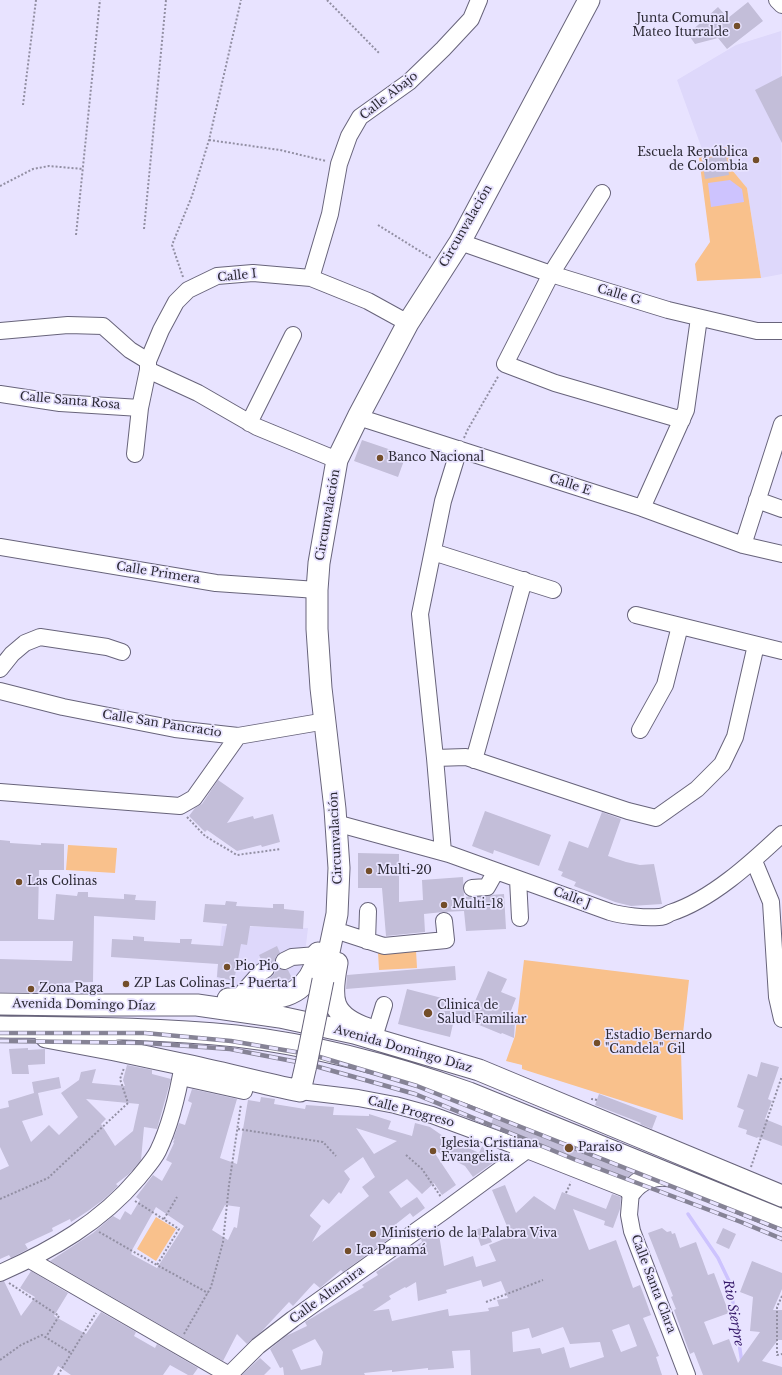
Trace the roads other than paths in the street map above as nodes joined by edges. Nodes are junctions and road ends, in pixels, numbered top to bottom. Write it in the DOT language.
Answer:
graph roads {
  1 [pos="479,0"];
  2 [pos="589,0"];
  3 [pos="777,0"];
  4 [pos="782,5"];
  5 [pos="602,193"];
  6 [pos="460,242"];
  7 [pos="551,274"];
  8 [pos="311,278"];
  9 [pos="698,318"];
  10 [pos="408,323"];
  11 [pos="0,331"];
  12 [pos="782,331"];
  13 [pos="293,334"];
  14 [pos="148,366"];
  15 [pos="0,394"];
  16 [pos="140,408"];
  17 [pos="358,417"];
  18 [pos="682,420"];
  19 [pos="250,423"];
  20 [pos="782,424"];
  21 [pos="460,449"];
  22 [pos="135,454"];
  23 [pos="337,460"];
  24 [pos="757,500"];
  25 [pos="642,508"];
  26 [pos="782,509"];
  27 [pos="743,545"];
  28 [pos="0,547"];
  29 [pos="433,552"];
  30 [pos="782,554"];
  31 [pos="524,580"];
  32 [pos="317,590"];
  33 [pos="553,590"];
  34 [pos="636,615"];
  35 [pos="680,626"];
  36 [pos="756,645"];
  37 [pos="782,651"];
  38 [pos="122,652"];
  39 [pos="0,669"];
  40 [pos="0,691"];
  41 [pos="326,721"];
  42 [pos="640,730"];
  43 [pos="238,736"];
  44 [pos="435,758"];
  45 [pos="474,760"];
  46 [pos="331,768"];
  47 [pos="0,792"];
  48 [pos="343,825"];
  49 [pos="782,834"];
  50 [pos="443,852"];
  51 [pos="754,861"];
  52 [pos="496,871"];
  53 [pos="518,879"];
  54 [pos="472,888"];
  55 [pos="368,911"];
  56 [pos="520,918"];
  57 [pos="444,921"];
  58 [pos="344,933"];
  59 [pos="368,940"];
  60 [pos="317,955"];
  61 [pos="284,961"];
  62 [pos="266,969"];
  63 [pos="238,998"];
  64 [pos="0,1004"];
  65 [pos="384,1005"];
  66 [pos="197,1006"];
  67 [pos="782,1019"];
  68 [pos="0,1028"];
  69 [pos="376,1031"];
  70 [pos="419,1052"];
  71 [pos="182,1070"];
  72 [pos="244,1091"];
  73 [pos="300,1091"];
  74 [pos="527,1150"];
  75 [pos="678,1178"];
  76 [pos="631,1192"];
  77 [pos="782,1196"];
  78 [pos="782,1220"];
  79 [pos="30,1260"];
  80 [pos="3,1277"];
  81 [pos="229,1375"];
  82 [pos="687,1375"];
  1 -- 8 [label="street, Calle Abajo"];
  2 -- 6 [label="main road, Circunvalación"];
  3 -- 4 [label="street"];
  5 -- 7 [label="street"];
  6 -- 7 [label="street, Calle G"];
  6 -- 10 [label="main road, Circunvalación"];
  7 -- 9 [label="street, Calle G"];
  7 -- 18 [label="street"];
  8 -- 10 [label="street, Calle I"];
  8 -- 14 [label="street, Calle I"];
  9 -- 12 [label="street, Calle G"];
  9 -- 18 [label="street"];
  10 -- 17 [label="main road, Circunvalación"];
  11 -- 14 [label="street"];
  13 -- 19 [label="street"];
  14 -- 16 [label="street, Calle I"];
  14 -- 19 [label="street"];
  15 -- 16 [label="street, Calle Santa Rosa"];
  16 -- 22 [label="street, Calle I"];
  17 -- 21 [label="street, Calle E"];
  17 -- 23 [label="main road, Circunvalación"];
  18 -- 25 [label="street"];
  19 -- 23 [label="street"];
  20 -- 24 [label="street"];
  21 -- 25 [label="street, Calle E"];
  21 -- 29 [label="street"];
  23 -- 32 [label="main road, Circunvalación"];
  24 -- 26 [label="street"];
  24 -- 27 [label="street"];
  25 -- 27 [label="street, Calle E"];
  27 -- 30 [label="street, Calle E"];
  28 -- 32 [label="street, Calle Primera"];
  29 -- 31 [label="street"];
  29 -- 44 [label="street"];
  31 -- 33 [label="street"];
  31 -- 45 [label="street"];
  32 -- 41 [label="main road, Circunvalación"];
  34 -- 35 [label="street"];
  35 -- 36 [label="street"];
  35 -- 42 [label="street"];
  36 -- 37 [label="street"];
  36 -- 45 [label="street"];
  38 -- 39 [label="street"];
  40 -- 43 [label="street, Calle San Pancracio"];
  41 -- 43 [label="street, Calle San Pancracio"];
  41 -- 46 [label="main road, Circunvalación"];
  43 -- 47 [label="street"];
  44 -- 45 [label="street"];
  44 -- 50 [label="street"];
  46 -- 48 [label="main road"];
  46 -- 60 [label="main road"];
  46 -- 73 [label="main road, Circunvalación, bridge"];
  48 -- 50 [label="street, Calle J"];
  48 -- 58 [label="main road"];
  49 -- 51 [label="street, Calle J"];
  50 -- 52 [label="street, Calle J"];
  51 -- 53 [label="street, Calle J"];
  51 -- 67 [label="street"];
  52 -- 53 [label="street, Calle J"];
  52 -- 54 [label="street"];
  53 -- 56 [label="street"];
  55 -- 59 [label="street"];
  57 -- 59 [label="street"];
  58 -- 59 [label="street"];
  58 -- 69 [label="main road"];
  60 -- 61 [label="street"];
  60 -- 63 [label="main road"];
  62 -- 63 [label="street"];
  63 -- 66 [label="main road"];
  64 -- 66 [label="main road, Avenida Domingo Díaz"];
  65 -- 69 [label="street"];
  66 -- 70 [label="main road, Avenida Domingo Díaz"];
  68 -- 71 [label="main road"];
  68 -- 75 [label="main road, Avenida Domingo Díaz"];
  69 -- 70 [label="main road"];
  70 -- 77 [label="main road, Avenida Domingo Díaz"];
  71 -- 72 [label="street"];
  71 -- 73 [label="main road"];
  71 -- 79 [label="street"];
  73 -- 74 [label="street, Calle Progreso"];
  74 -- 76 [label="street, Calle Progreso"];
  74 -- 81 [label="street, Calle Altamira"];
  75 -- 76 [label="main road"];
  75 -- 78 [label="main road, Avenida Domingo Díaz"];
  76 -- 82 [label="street, Calle Santa Clara"];
  79 -- 80 [label="street"];
  79 -- 81 [label="street"];
}
